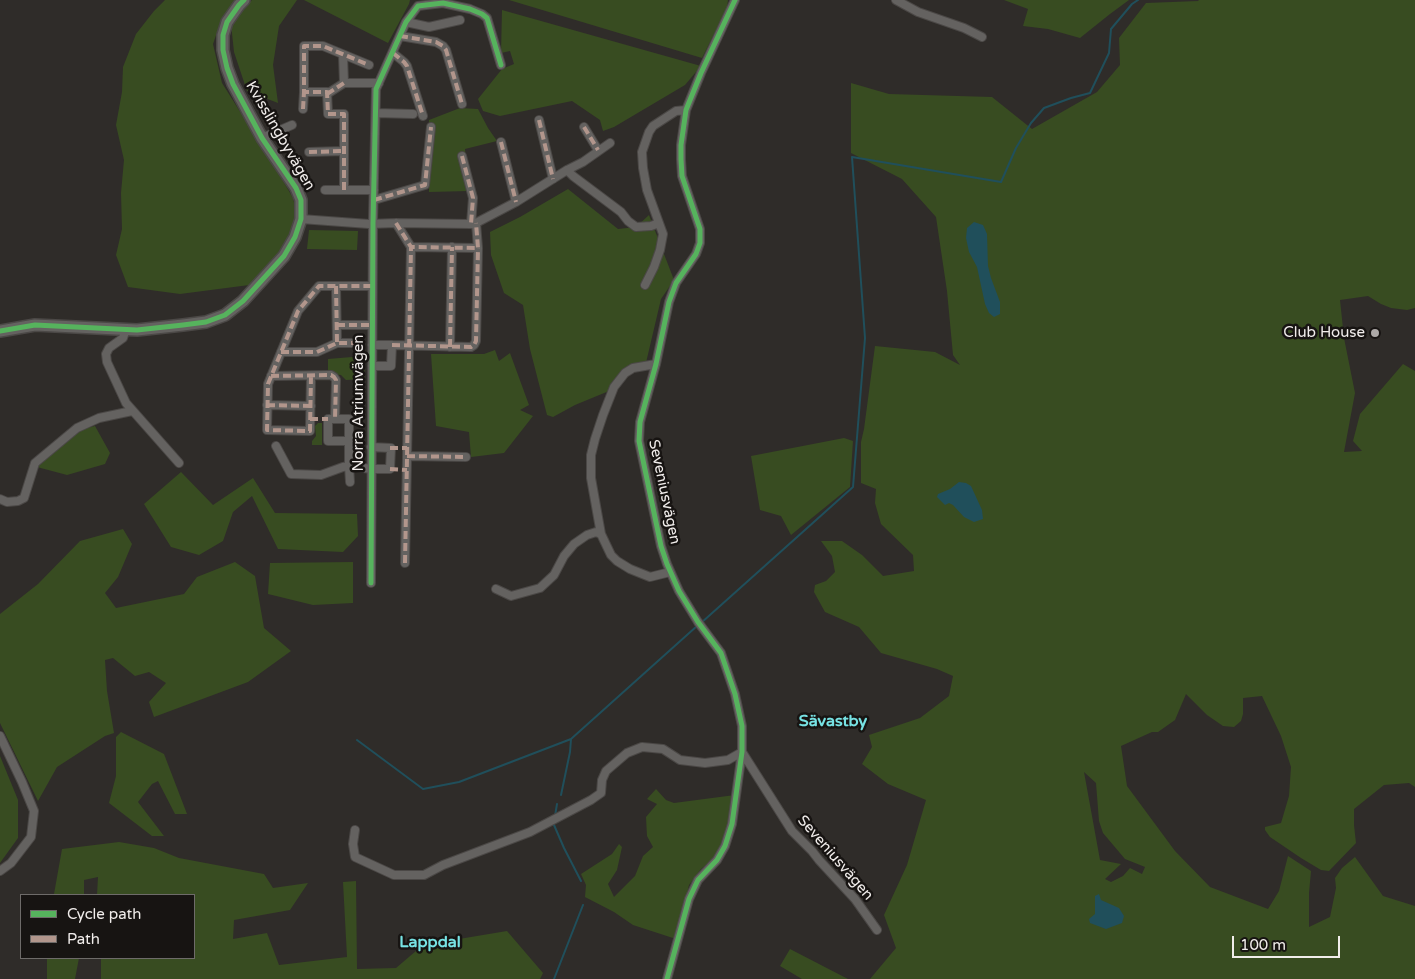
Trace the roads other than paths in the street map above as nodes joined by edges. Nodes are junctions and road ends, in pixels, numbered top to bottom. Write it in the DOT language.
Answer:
graph roads {
  1 [pos="244,0"];
  2 [pos="735,0"];
  3 [pos="896,0"];
  4 [pos="426,2"];
  5 [pos="460,20"];
  6 [pos="406,22"];
  7 [pos="400,36"];
  8 [pos="982,37"];
  9 [pos="393,53"];
  10 [pos="343,55"];
  11 [pos="369,65"];
  12 [pos="501,65"];
  13 [pos="344,83"];
  14 [pos="379,83"];
  15 [pos="304,92"];
  16 [pos="327,94"];
  17 [pos="462,104"];
  18 [pos="303,109"];
  19 [pos="686,110"];
  20 [pos="376,113"];
  21 [pos="413,114"];
  22 [pos="422,116"];
  23 [pos="538,120"];
  24 [pos="292,126"];
  25 [pos="431,127"];
  26 [pos="584,127"];
  27 [pos="262,138"];
  28 [pos="501,142"];
  29 [pos="610,143"];
  30 [pos="598,150"];
  31 [pos="344,151"];
  32 [pos="309,152"];
  33 [pos="462,156"];
  34 [pos="568,170"];
  35 [pos="553,179"];
  36 [pos="325,190"];
  37 [pos="344,190"];
  38 [pos="374,190"];
  39 [pos="374,200"];
  40 [pos="516,202"];
  41 [pos="301,219"];
  42 [pos="373,223"];
  43 [pos="396,223"];
  44 [pos="474,223"];
  45 [pos="659,223"];
  46 [pos="411,246"];
  47 [pos="452,247"];
  48 [pos="478,248"];
  49 [pos="645,285"];
  50 [pos="336,286"];
  51 [pos="372,286"];
  52 [pos="337,325"];
  53 [pos="372,325"];
  54 [pos="126,329"];
  55 [pos="0,330"];
  56 [pos="337,343"];
  57 [pos="354,343"];
  58 [pos="372,345"];
  59 [pos="392,345"];
  60 [pos="409,345"];
  61 [pos="450,347"];
  62 [pos="281,352"];
  63 [pos="656,364"];
  64 [pos="372,366"];
  65 [pos="271,376"];
  66 [pos="311,376"];
  67 [pos="267,405"];
  68 [pos="310,406"];
  69 [pos="132,411"];
  70 [pos="310,419"];
  71 [pos="332,419"];
  72 [pos="349,441"];
  73 [pos="276,446"];
  74 [pos="371,447"];
  75 [pos="390,448"];
  76 [pos="407,452"];
  77 [pos="466,457"];
  78 [pos="179,463"];
  79 [pos="349,466"];
  80 [pos="371,469"];
  81 [pos="390,469"];
  82 [pos="407,470"];
  83 [pos="350,482"];
  84 [pos="0,499"];
  85 [pos="601,534"];
  86 [pos="406,564"];
  87 [pos="670,572"];
  88 [pos="371,582"];
  89 [pos="496,589"];
  90 [pos="0,736"];
  91 [pos="742,752"];
  92 [pos="355,830"];
  93 [pos="0,871"];
  94 [pos="876,930"];
  95 [pos="667,979"];
  1 -- 27 [label="street, Kvisslingbyvägen"];
  2 -- 19 [label="street, Seveniusvägen"];
  3 -- 8 [label="street"];
  4 -- 6 [label="street"];
  4 -- 12 [label="street"];
  5 -- 6 [label="street"];
  6 -- 7 [label="street, Norra Atriumvägen"];
  7 -- 9 [label="street, Norra Atriumvägen"];
  7 -- 17 [label="street"];
  9 -- 14 [label="street, Norra Atriumvägen"];
  9 -- 22 [label="street"];
  10 -- 11 [label="street"];
  10 -- 13 [label="street"];
  10 -- 15 [label="street"];
  13 -- 14 [label="street"];
  13 -- 16 [label="street"];
  14 -- 20 [label="street, Norra Atriumvägen"];
  15 -- 16 [label="street"];
  15 -- 18 [label="street"];
  16 -- 31 [label="street"];
  19 -- 45 [label="street"];
  19 -- 63 [label="street, Seveniusvägen"];
  20 -- 21 [label="street"];
  20 -- 38 [label="street, Norra Atriumvägen"];
  23 -- 35 [label="street"];
  24 -- 27 [label="street"];
  25 -- 39 [label="street"];
  26 -- 30 [label="street"];
  27 -- 41 [label="street, Kvisslingbyvägen"];
  28 -- 40 [label="street"];
  29 -- 30 [label="street"];
  30 -- 34 [label="street"];
  31 -- 32 [label="street"];
  31 -- 37 [label="street"];
  33 -- 44 [label="street"];
  34 -- 35 [label="street"];
  34 -- 45 [label="street"];
  35 -- 40 [label="street"];
  36 -- 37 [label="street"];
  37 -- 38 [label="street"];
  38 -- 39 [label="street, Norra Atriumvägen"];
  39 -- 42 [label="street, Norra Atriumvägen"];
  40 -- 44 [label="street"];
  41 -- 42 [label="street"];
  41 -- 54 [label="street, Kvisslingbyvägen"];
  42 -- 43 [label="street"];
  42 -- 51 [label="street, Norra Atriumvägen"];
  43 -- 44 [label="street"];
  43 -- 46 [label="street"];
  44 -- 48 [label="street"];
  45 -- 49 [label="street"];
  46 -- 47 [label="street"];
  46 -- 60 [label="street"];
  47 -- 48 [label="street"];
  47 -- 61 [label="street"];
  48 -- 61 [label="street"];
  50 -- 51 [label="street"];
  50 -- 52 [label="street"];
  50 -- 62 [label="street"];
  51 -- 53 [label="street, Norra Atriumvägen"];
  52 -- 53 [label="street"];
  52 -- 56 [label="street"];
  53 -- 58 [label="street, Norra Atriumvägen"];
  54 -- 55 [label="street, Kvisslingbyvägen"];
  54 -- 69 [label="street"];
  56 -- 57 [label="street"];
  56 -- 62 [label="street"];
  58 -- 59 [label="street"];
  58 -- 64 [label="street, Norra Atriumvägen"];
  59 -- 60 [label="street"];
  59 -- 64 [label="street"];
  60 -- 61 [label="street"];
  60 -- 76 [label="street"];
  62 -- 65 [label="street"];
  63 -- 85 [label="street"];
  63 -- 87 [label="street, Seveniusvägen"];
  64 -- 74 [label="street, Norra Atriumvägen"];
  65 -- 66 [label="street"];
  65 -- 67 [label="street"];
  66 -- 68 [label="street"];
  66 -- 71 [label="street"];
  67 -- 68 [label="street"];
  67 -- 70 [label="street"];
  68 -- 70 [label="street"];
  69 -- 78 [label="street"];
  69 -- 84 [label="street"];
  70 -- 71 [label="street"];
  71 -- 72 [label="street"];
  71 -- 72 [label="street"];
  72 -- 79 [label="street"];
  73 -- 79 [label="street"];
  74 -- 75 [label="street"];
  74 -- 80 [label="street, Norra Atriumvägen"];
  75 -- 76 [label="street"];
  75 -- 81 [label="street"];
  76 -- 77 [label="street"];
  76 -- 82 [label="street"];
  79 -- 80 [label="street"];
  79 -- 83 [label="street"];
  80 -- 81 [label="street"];
  80 -- 88 [label="street, Norra Atriumvägen"];
  81 -- 82 [label="street"];
  82 -- 86 [label="street"];
  85 -- 87 [label="street"];
  85 -- 89 [label="street"];
  87 -- 91 [label="street, Seveniusvägen"];
  90 -- 93 [label="street"];
  91 -- 92 [label="street"];
  91 -- 94 [label="street, Seveniusvägen"];
  91 -- 95 [label="street, Seveniusvägen"];
}
